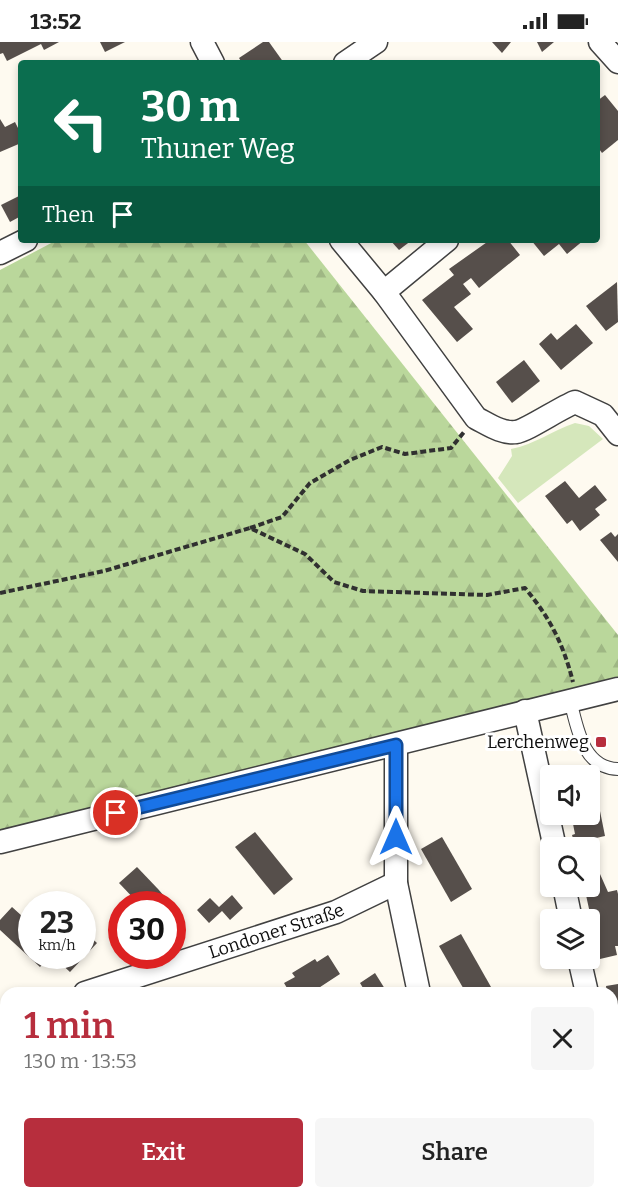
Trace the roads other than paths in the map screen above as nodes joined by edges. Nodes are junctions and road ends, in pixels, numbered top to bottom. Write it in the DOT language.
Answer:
graph roads {
  1 [pos="201,42"];
  2 [pos="376,42"];
  3 [pos="600,42"];
  4 [pos="211,60"];
  5 [pos="349,60"];
  6 [pos="618,62"];
  7 [pos="20,243"];
  8 [pos="343,243"];
  9 [pos="443,243"];
  10 [pos="0,253"];
  11 [pos="384,292"];
  12 [pos="618,434"];
  13 [pos="618,689"];
  14 [pos="573,699"];
  15 [pos="525,711"];
  16 [pos="396,745"];
  17 [pos="618,769"];
  18 [pos="553,837"];
  19 [pos="0,842"];
  20 [pos="396,883"];
  21 [pos="582,969"];
  22 [pos="104,987"];
  23 [pos="417,987"];
  24 [pos="586,987"];
  1 -- 4 [label="street"];
  2 -- 5 [label="street"];
  3 -- 6 [label="street"];
  7 -- 10 [label="street"];
  8 -- 11 [label="street"];
  9 -- 11 [label="street"];
  11 -- 12 [label="street"];
  13 -- 14 [label="street"];
  14 -- 15 [label="street"];
  14 -- 17 [label="lane"];
  15 -- 16 [label="street"];
  15 -- 18 [label="street"];
  16 -- 19 [label="street"];
  16 -- 20 [label="street"];
  20 -- 22 [label="street, Londoner Straße"];
  20 -- 23 [label="street"];
  21 -- 24 [label="street"];
}
